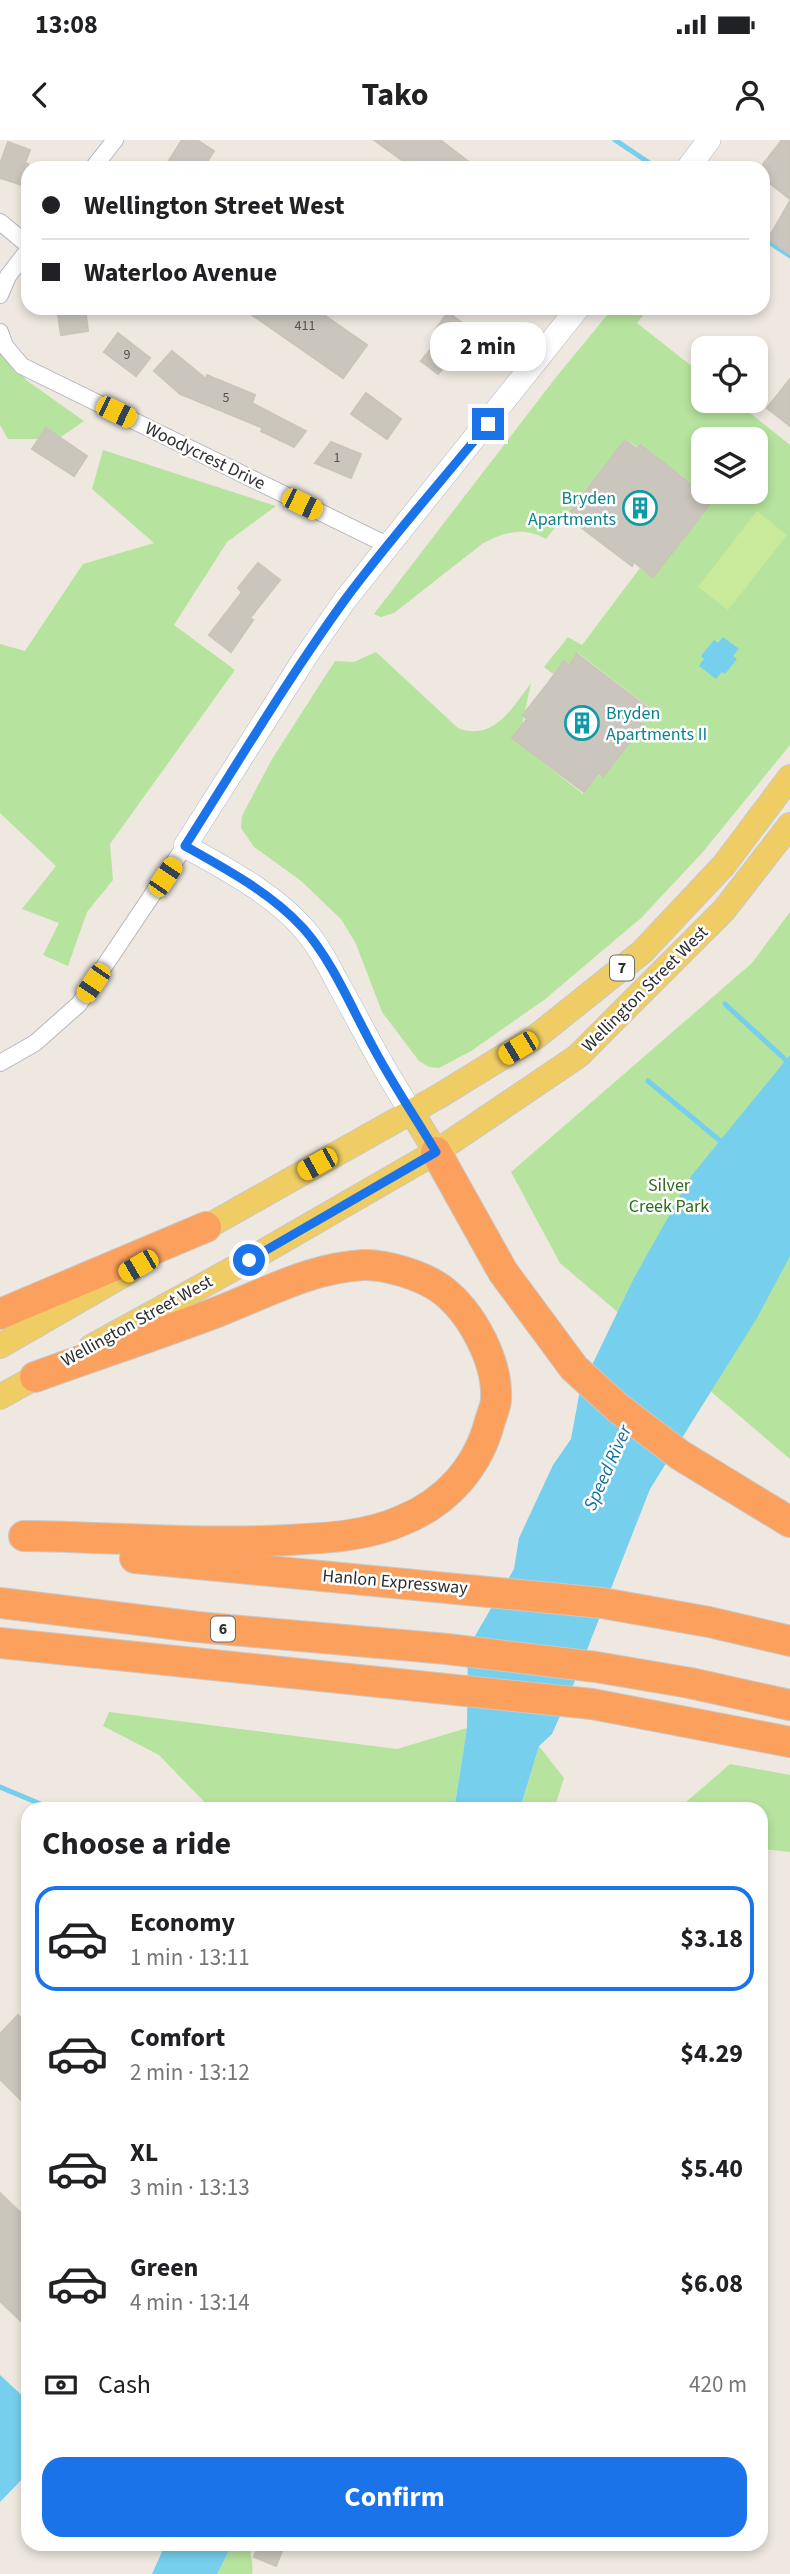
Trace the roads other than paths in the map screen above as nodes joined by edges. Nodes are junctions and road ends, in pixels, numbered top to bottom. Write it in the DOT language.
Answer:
graph roads {
  1 [pos="115,140"];
  2 [pos="709,140"];
  3 [pos="98,161"];
  4 [pos="693,161"];
  5 [pos="0,222"];
  6 [pos="21,241"];
  7 [pos="21,257"];
  8 [pos="0,295"];
  9 [pos="573,315"];
  10 [pos="0,332"];
  11 [pos="387,545"];
  12 [pos="790,777"];
  13 [pos="790,825"];
  14 [pos="185,846"];
  15 [pos="0,1063"];
  16 [pos="411,1111"];
  17 [pos="436,1152"];
  18 [pos="206,1227"];
  19 [pos="0,1314"];
  20 [pos="0,1346"];
  21 [pos="35,1377"];
  22 [pos="0,1396"];
  23 [pos="790,1522"];
  24 [pos="12,1534"];
  25 [pos="0,1603"];
  26 [pos="790,1641"];
  27 [pos="0,1643"];
  28 [pos="790,1705"];
  29 [pos="790,1742"];
  1 -- 3 [label="street"];
  2 -- 4 [label="street"];
  5 -- 6 [label="street"];
  7 -- 8 [label="street"];
  9 -- 11 [label="street"];
  10 -- 11 [label="street, Woodycrest Drive"];
  11 -- 14 [label="street"];
  12 -- 16 [label="main road, Wellington Street West / 7"];
  13 -- 17 [label="main road, Wellington Street West / 7"];
  14 -- 15 [label="street"];
  14 -- 16 [label="street"];
  16 -- 17 [label="main road"];
  16 -- 18 [label="main road, Wellington Street West / 7"];
  17 -- 21 [label="main road, Wellington Street West / 7"];
  17 -- 23 [label="highway"];
  18 -- 19 [label="highway"];
  18 -- 20 [label="main road, Wellington Street West"];
  21 -- 22 [label="main road, Wellington Street West / 7"];
  21 -- 24 [label="highway"];
  24 -- 26 [label="highway, Hanlon Expressway"];
  25 -- 28 [label="highway, 6"];
  27 -- 29 [label="highway"];
}
